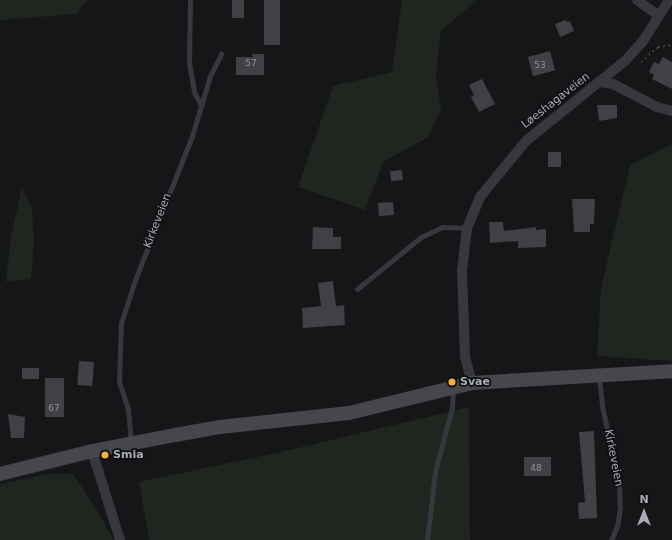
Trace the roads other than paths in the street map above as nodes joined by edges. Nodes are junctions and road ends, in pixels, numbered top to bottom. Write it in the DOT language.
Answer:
graph roads {
  1 [pos="190,0"];
  2 [pos="637,0"];
  3 [pos="668,0"];
  4 [pos="658,15"];
  5 [pos="221,54"];
  6 [pos="600,82"];
  7 [pos="201,105"];
  8 [pos="672,111"];
  9 [pos="467,228"];
  10 [pos="357,289"];
  11 [pos="672,371"];
  12 [pos="598,375"];
  13 [pos="472,383"];
  14 [pos="453,387"];
  15 [pos="132,444"];
  16 [pos="92,451"];
  17 [pos="0,474"];
  18 [pos="120,540"];
  19 [pos="427,540"];
  20 [pos="611,540"];
  1 -- 7 [label="lane"];
  2 -- 4 [label="street"];
  3 -- 4 [label="street, Løeshagaveien"];
  4 -- 6 [label="street, Løeshagaveien"];
  5 -- 7 [label="lane, Kirkeveien"];
  6 -- 8 [label="street"];
  6 -- 9 [label="street, Løeshagaveien"];
  7 -- 15 [label="lane, Kirkeveien"];
  9 -- 10 [label="lane"];
  9 -- 13 [label="street, Løeshagaveien"];
  11 -- 12 [label="main road"];
  12 -- 13 [label="main road"];
  12 -- 20 [label="lane, Kirkeveien"];
  13 -- 14 [label="main road"];
  14 -- 15 [label="main road"];
  14 -- 19 [label="lane"];
  15 -- 16 [label="main road"];
  16 -- 17 [label="main road"];
  16 -- 18 [label="street"];
}
